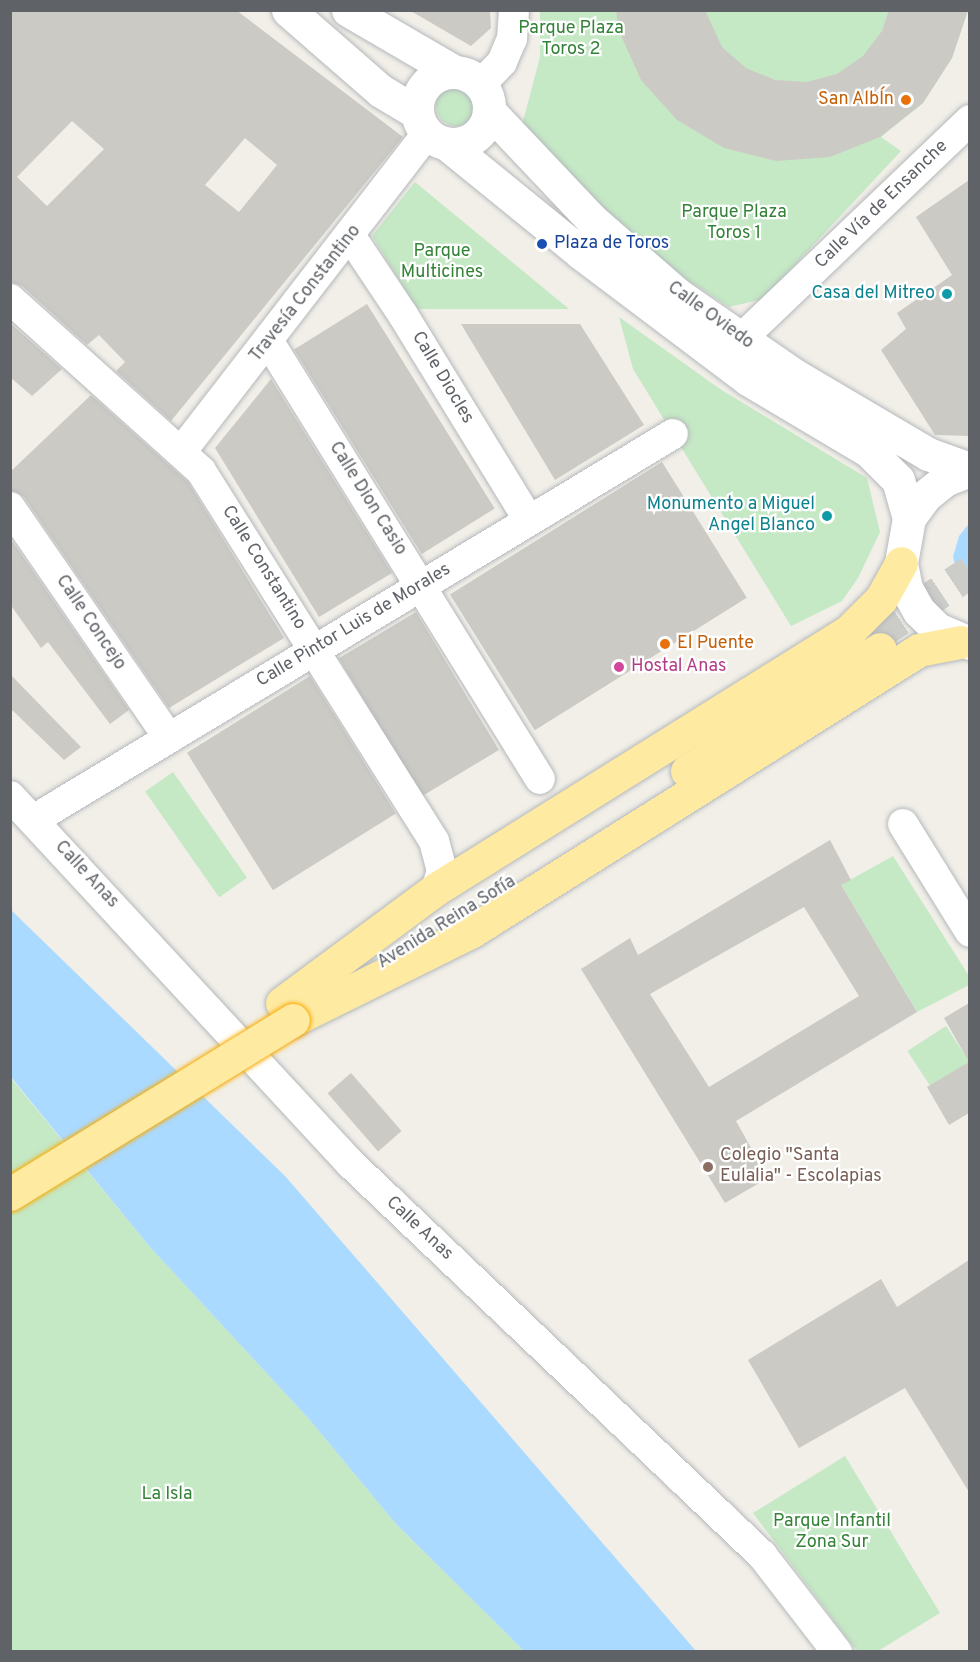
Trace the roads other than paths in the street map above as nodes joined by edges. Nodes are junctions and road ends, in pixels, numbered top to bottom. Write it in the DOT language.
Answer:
graph roads {
  1 [pos="288,10"];
  2 [pos="348,10"];
  3 [pos="514,10"];
  4 [pos="474,89"];
  5 [pos="969,120"];
  6 [pos="430,130"];
  7 [pos="351,237"];
  8 [pos="10,298"];
  9 [pos="741,339"];
  10 [pos="269,342"];
  11 [pos="673,434"];
  12 [pos="181,452"];
  13 [pos="969,470"];
  14 [pos="10,507"];
  15 [pos="909,518"];
  16 [pos="528,522"];
  17 [pos="901,563"];
  18 [pos="420,586"];
  19 [pos="965,642"];
  20 [pos="876,643"];
  21 [pos="315,650"];
  22 [pos="169,738"];
  23 [pos="540,779"];
  24 [pos="10,796"];
  25 [pos="35,819"];
  26 [pos="903,824"];
  27 [pos="436,888"];
  28 [pos="965,914"];
  29 [pos="288,1012"];
  30 [pos="10,1167"];
  31 [pos="10,1194"];
  32 [pos="837,1652"];
  1 -- 6 [label="main road, Calle Oviedo"];
  2 -- 4 [label="main road, Calle Oviedo"];
  3 -- 4 [label="street"];
  4 -- 6 [label="main road"];
  4 -- 6 [label="main road"];
  4 -- 9 [label="main road, Calle Oviedo"];
  5 -- 9 [label="street, Calle Vía de Ensanche"];
  6 -- 7 [label="street, Travesía Constantino"];
  6 -- 15 [label="main road, Calle Oviedo"];
  7 -- 10 [label="street, Travesía Constantino"];
  7 -- 16 [label="street, Calle Diocles"];
  8 -- 12 [label="street, Calle Constantino"];
  9 -- 13 [label="main road, Calle Oviedo"];
  10 -- 12 [label="street, Travesía Constantino"];
  10 -- 18 [label="street, Calle Dion Casio"];
  11 -- 16 [label="street, Calle Pintor Luis de Morales"];
  12 -- 21 [label="street, Calle Constantino"];
  13 -- 15 [label="main road"];
  14 -- 22 [label="street, Calle Concejo"];
  15 -- 17 [label="main road"];
  16 -- 18 [label="street, Calle Pintor Luis de Morales"];
  17 -- 19 [label="main road"];
  17 -- 27 [label="highway"];
  18 -- 21 [label="street, Calle Pintor Luis de Morales"];
  18 -- 23 [label="street, Calle Dion Casio"];
  19 -- 29 [label="highway"];
  20 -- 29 [label="highway, Avenida Reina Sofía"];
  21 -- 22 [label="street, Calle Pintor Luis de Morales"];
  21 -- 27 [label="street, Calle Constantino"];
  22 -- 25 [label="street, Calle Pintor Luis de Morales"];
  24 -- 25 [label="street, Calle Anas"];
  25 -- 32 [label="street, Calle Anas"];
  26 -- 28 [label="street"];
  27 -- 29 [label="highway"];
  29 -- 30 [label="highway, Avenida Reina Sofía"];
  29 -- 31 [label="highway, Avenida Reina Sofía, bridge"];
}
